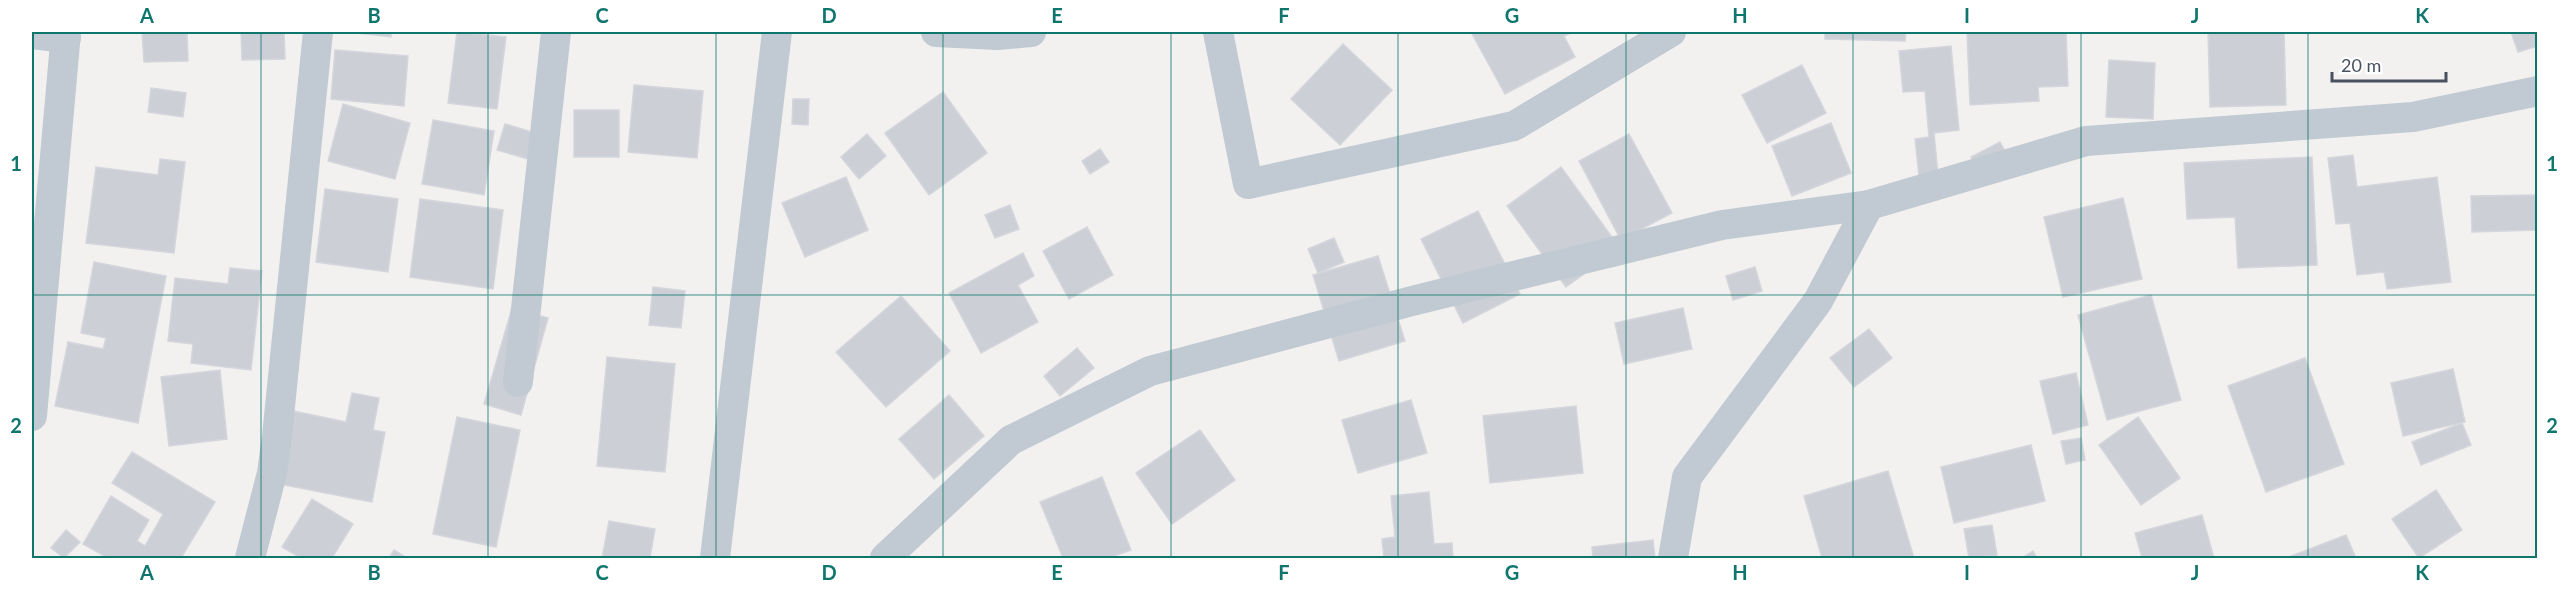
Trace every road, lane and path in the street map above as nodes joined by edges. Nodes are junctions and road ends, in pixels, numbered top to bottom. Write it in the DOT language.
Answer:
graph roads {
  1 [pos="318,32"];
  2 [pos="556,32"];
  3 [pos="777,32"];
  4 [pos="936,32"];
  5 [pos="1031,32"];
  6 [pos="1218,32"];
  7 [pos="1671,32"];
  8 [pos="32,33"];
  9 [pos="997,33"];
  10 [pos="66,35"];
  11 [pos="2538,91"];
  12 [pos="1869,205"];
  13 [pos="518,382"];
  14 [pos="32,416"];
  15 [pos="250,558"];
  16 [pos="715,558"];
  17 [pos="885,558"];
  18 [pos="1673,558"];
  1 -- 15 [label="street"];
  2 -- 13 [label="street"];
  3 -- 16 [label="street"];
  4 -- 9 [label="street"];
  5 -- 9 [label="street"];
  6 -- 7 [label="street"];
  8 -- 10 [label="street"];
  10 -- 14 [label="street"];
  11 -- 12 [label="street"];
  12 -- 17 [label="street"];
  12 -- 18 [label="street"];
}
